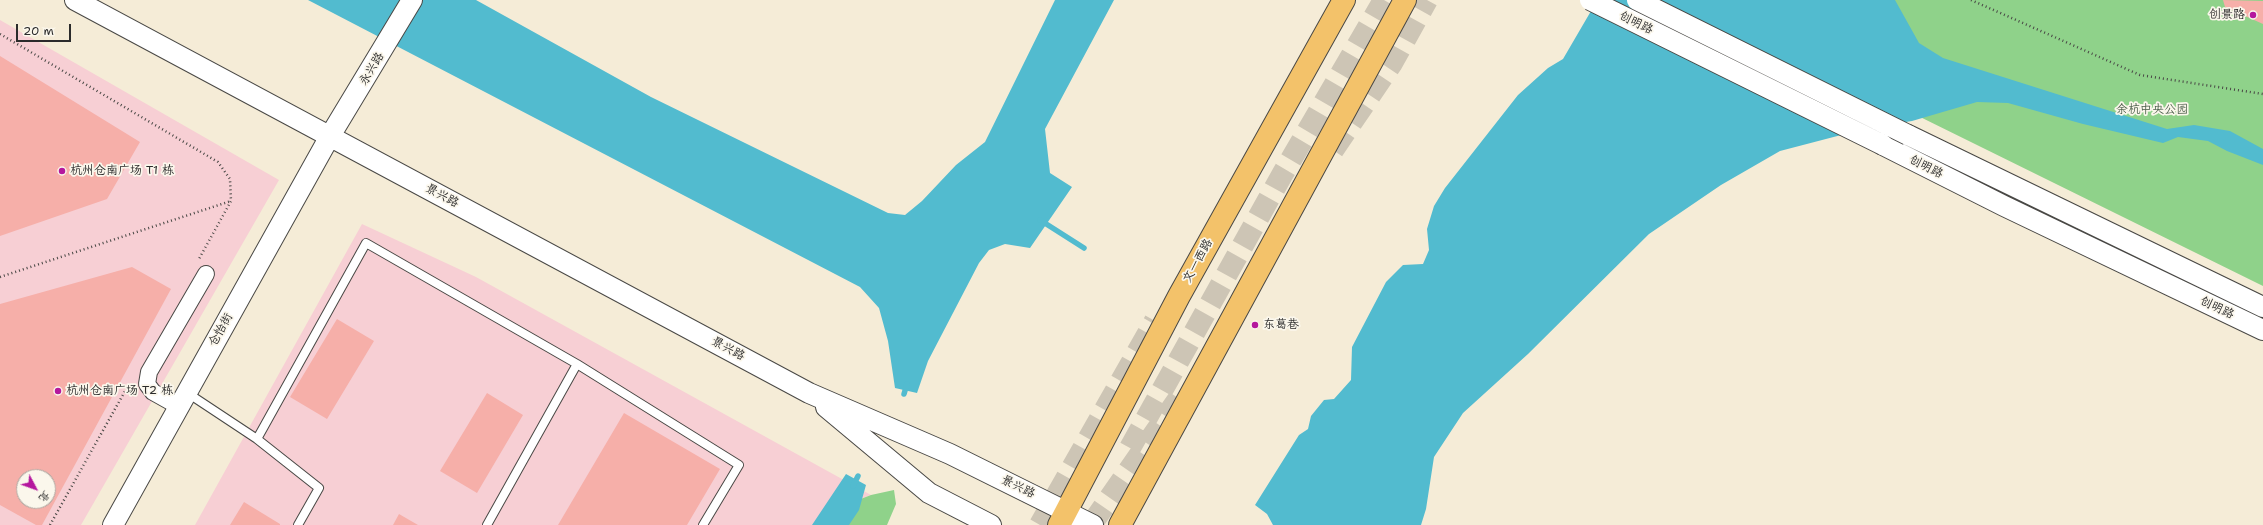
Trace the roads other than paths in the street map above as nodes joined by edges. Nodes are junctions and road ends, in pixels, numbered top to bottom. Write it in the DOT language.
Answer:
graph roads {
  1 [pos="75,0"];
  2 [pos="412,0"];
  3 [pos="1344,0"];
  4 [pos="1405,0"];
  5 [pos="1590,0"];
  6 [pos="1637,0"];
  7 [pos="330,136"];
  8 [pos="202,267"];
  9 [pos="2263,307"];
  10 [pos="2263,330"];
  11 [pos="577,364"];
  12 [pos="810,393"];
  13 [pos="182,399"];
  14 [pos="257,439"];
  15 [pos="1063,518"];
  16 [pos="113,525"];
  17 [pos="298,525"];
  18 [pos="487,525"];
  19 [pos="703,525"];
  20 [pos="991,525"];
  21 [pos="1094,525"];
  22 [pos="1120,525"];
  1 -- 7 [label="street, 景兴路"];
  2 -- 7 [label="street, 永兴路"];
  3 -- 15 [label="main road, 文一西路"];
  4 -- 22 [label="main road"];
  5 -- 10 [label="street, 创明路, bridge"];
  6 -- 9 [label="street, 创明路, bridge"];
  7 -- 12 [label="street, 景兴路"];
  7 -- 13 [label="street, 仓怡街"];
  8 -- 13 [label="street"];
  11 -- 14 [label="lane"];
  11 -- 18 [label="lane"];
  11 -- 19 [label="lane"];
  12 -- 15 [label="street, 景兴路"];
  12 -- 20 [label="street, 景兴路"];
  13 -- 14 [label="lane"];
  13 -- 16 [label="street, 仓怡街"];
  14 -- 17 [label="lane"];
  15 -- 21 [label="street, 景兴路"];
}
